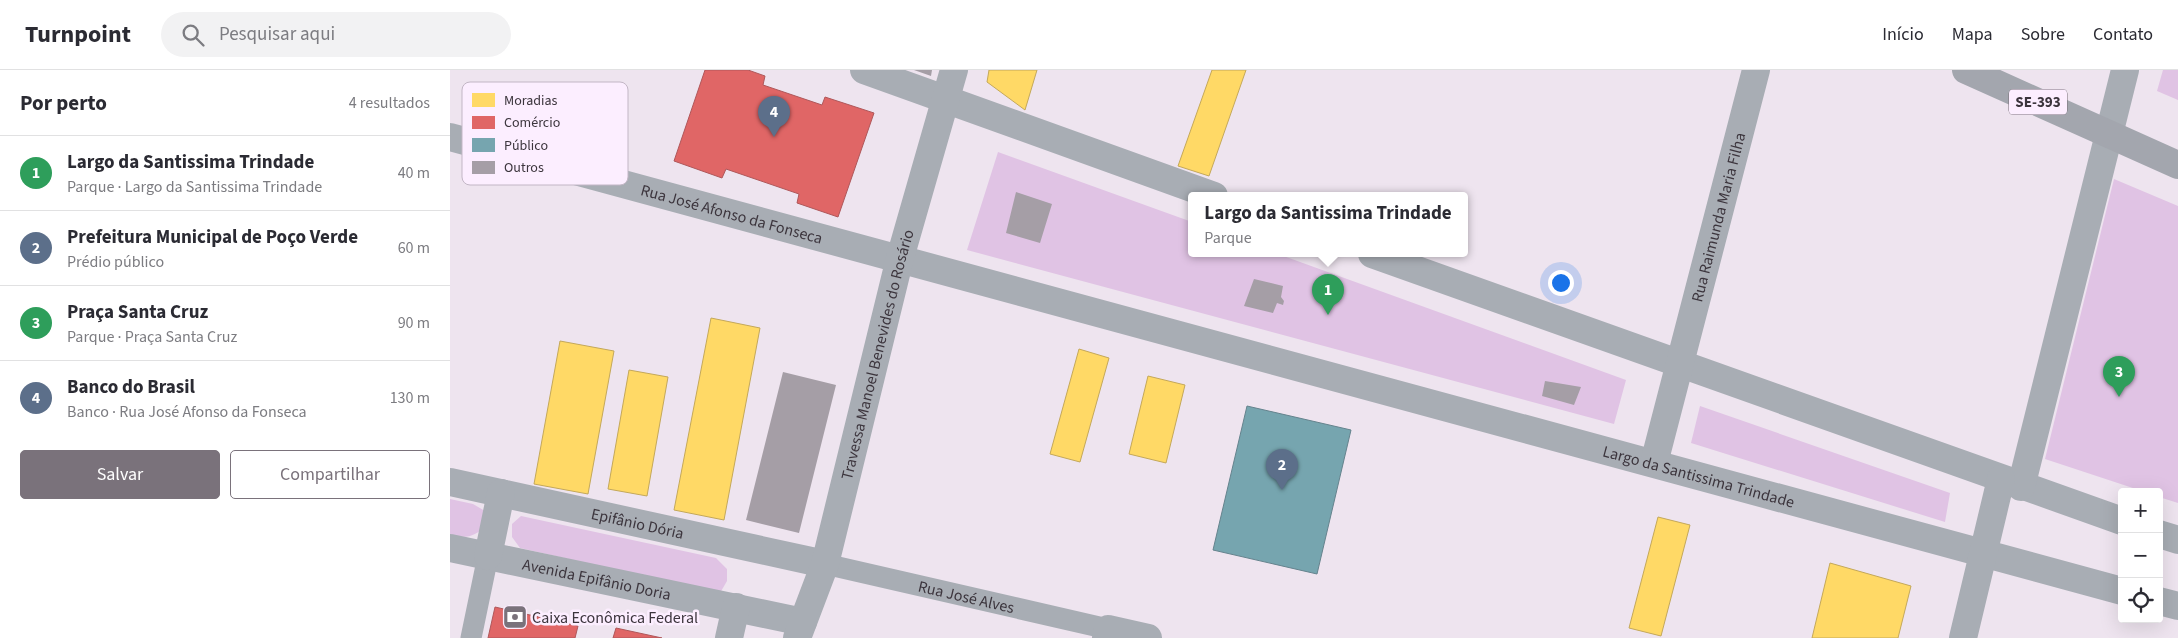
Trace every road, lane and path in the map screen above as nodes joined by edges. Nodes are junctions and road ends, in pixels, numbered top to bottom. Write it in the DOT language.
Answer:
graph roads {
  1 [pos="864,70"];
  2 [pos="954,70"];
  3 [pos="1756,70"];
  4 [pos="1966,70"];
  5 [pos="2126,70"];
  6 [pos="947,100"];
  7 [pos="2109,134"];
  8 [pos="2178,165"];
  9 [pos="628,185"];
  10 [pos="1203,192"];
  11 [pos="1380,257"];
  12 [pos="900,258"];
  13 [pos="1679,365"];
  14 [pos="1654,463"];
  15 [pos="450,482"];
  16 [pos="2011,483"];
  17 [pos="501,493"];
  18 [pos="2118,520"];
  19 [pos="2163,535"];
  20 [pos="2178,540"];
  21 [pos="450,548"];
  22 [pos="1982,554"];
  23 [pos="488,556"];
  24 [pos="825,564"];
  25 [pos="2118,590"];
  26 [pos="2163,602"];
  27 [pos="2178,606"];
  28 [pos="736,607"];
  29 [pos="800,630"];
  30 [pos="1107,633"];
  31 [pos="471,638"];
  32 [pos="729,638"];
  33 [pos="1148,638"];
  34 [pos="1963,638"];
  1 -- 6 [label="street"];
  2 -- 6 [label="street, Travessa Manoel Benevides do Rosário"];
  3 -- 13 [label="street, Rua Raimunda Maria Filha"];
  4 -- 7 [label="main road, SE-393"];
  5 -- 7 [label="street"];
  6 -- 10 [label="street"];
  6 -- 12 [label="street, Travessa Manoel Benevides do Rosário"];
  7 -- 8 [label="main road, SE-393"];
  7 -- 16 [label="street"];
  9 -- 12 [label="street, Rua José Afonso da Fonseca"];
  11 -- 13 [label="street"];
  12 -- 14 [label="street, Largo da Santissima Trindade"];
  12 -- 24 [label="street, Travessa Manoel Benevides do Rosário"];
  13 -- 14 [label="street, Rua Raimunda Maria Filha"];
  13 -- 16 [label="street"];
  14 -- 22 [label="street, Largo da Santissima Trindade"];
  15 -- 17 [label="street, Epifânio Dória"];
  16 -- 18 [label="street"];
  16 -- 22 [label="street"];
  17 -- 23 [label="street"];
  17 -- 24 [label="street, Epifânio Dória"];
  19 -- 20 [label="street"];
  21 -- 23 [label="street, Avenida Epifânio Doria"];
  22 -- 25 [label="street, Largo da Santissima Trindade"];
  22 -- 34 [label="street"];
  23 -- 28 [label="street, Avenida Epifânio Doria"];
  23 -- 31 [label="lane"];
  24 -- 29 [label="street, Travessa Manoel Benevides do Rosário"];
  24 -- 30 [label="lane, Rua José Alves"];
  26 -- 27 [label="street"];
  28 -- 29 [label="street, Avenida Epifânio Doria"];
  28 -- 32 [label="street"];
  30 -- 33 [label="street"];
}
